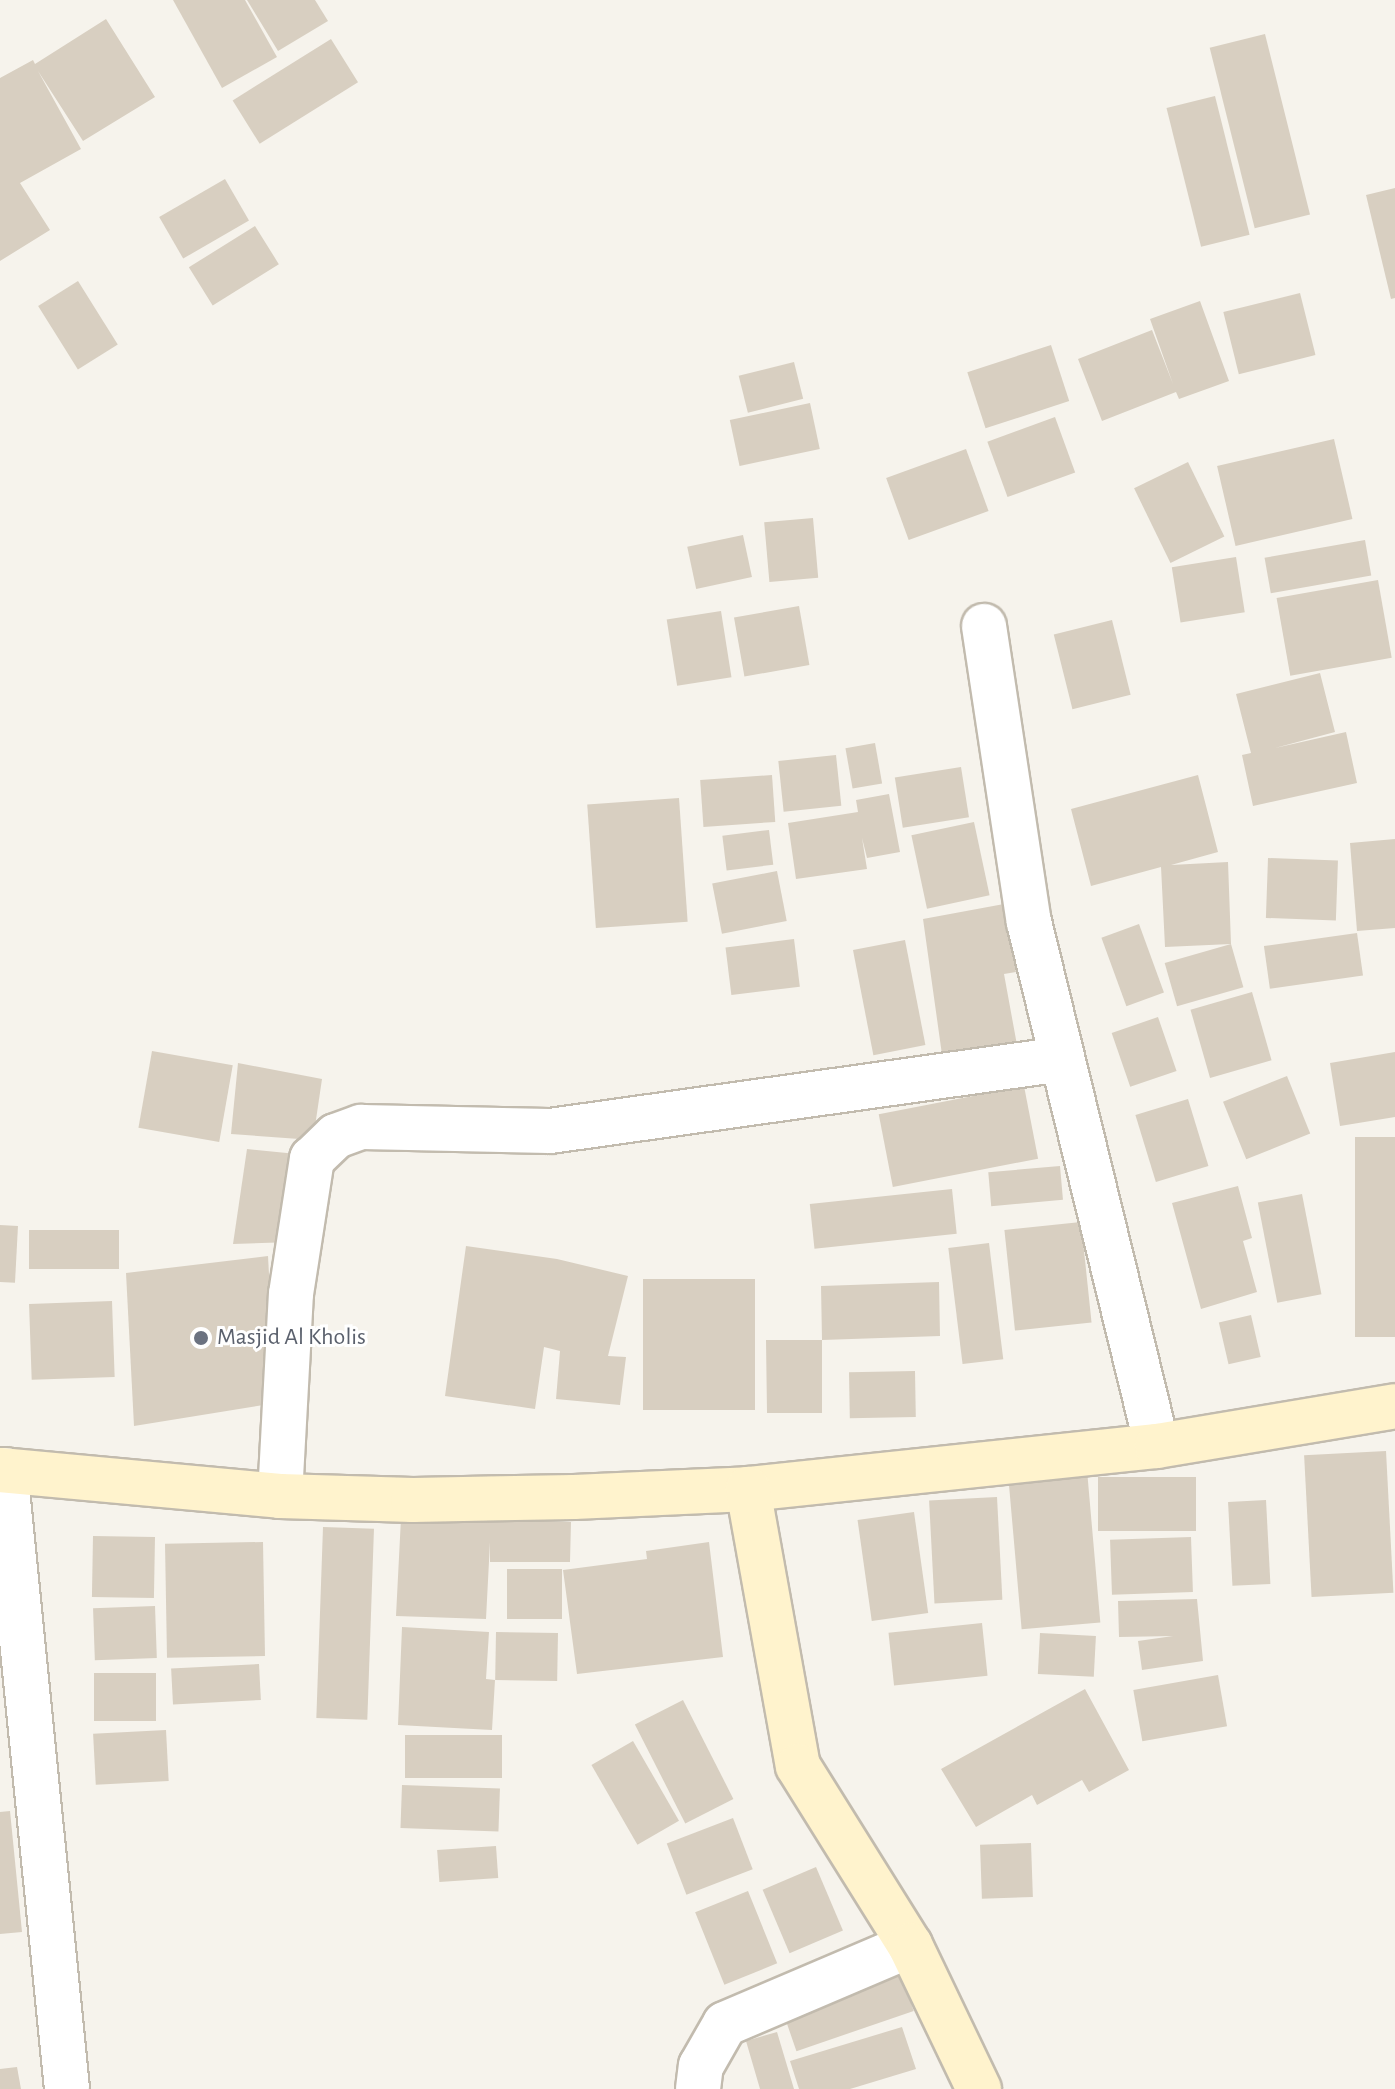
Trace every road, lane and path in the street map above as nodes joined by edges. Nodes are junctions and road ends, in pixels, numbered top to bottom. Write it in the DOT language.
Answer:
graph roads {
  1 [pos="984,626"];
  2 [pos="1062,1059"];
  3 [pos="1395,1406"];
  4 [pos="1157,1446"];
  5 [pos="2,1470"];
  6 [pos="748,1489"];
  7 [pos="280,1496"];
  8 [pos="910,1945"];
  9 [pos="67,2089"];
  10 [pos="698,2089"];
  11 [pos="979,2089"];
  1 -- 2 [label="street"];
  2 -- 4 [label="street"];
  2 -- 7 [label="street"];
  3 -- 4 [label="main road"];
  4 -- 6 [label="main road"];
  5 -- 7 [label="main road"];
  5 -- 9 [label="street"];
  6 -- 7 [label="main road"];
  6 -- 8 [label="main road"];
  8 -- 10 [label="street"];
  8 -- 11 [label="main road"];
}
